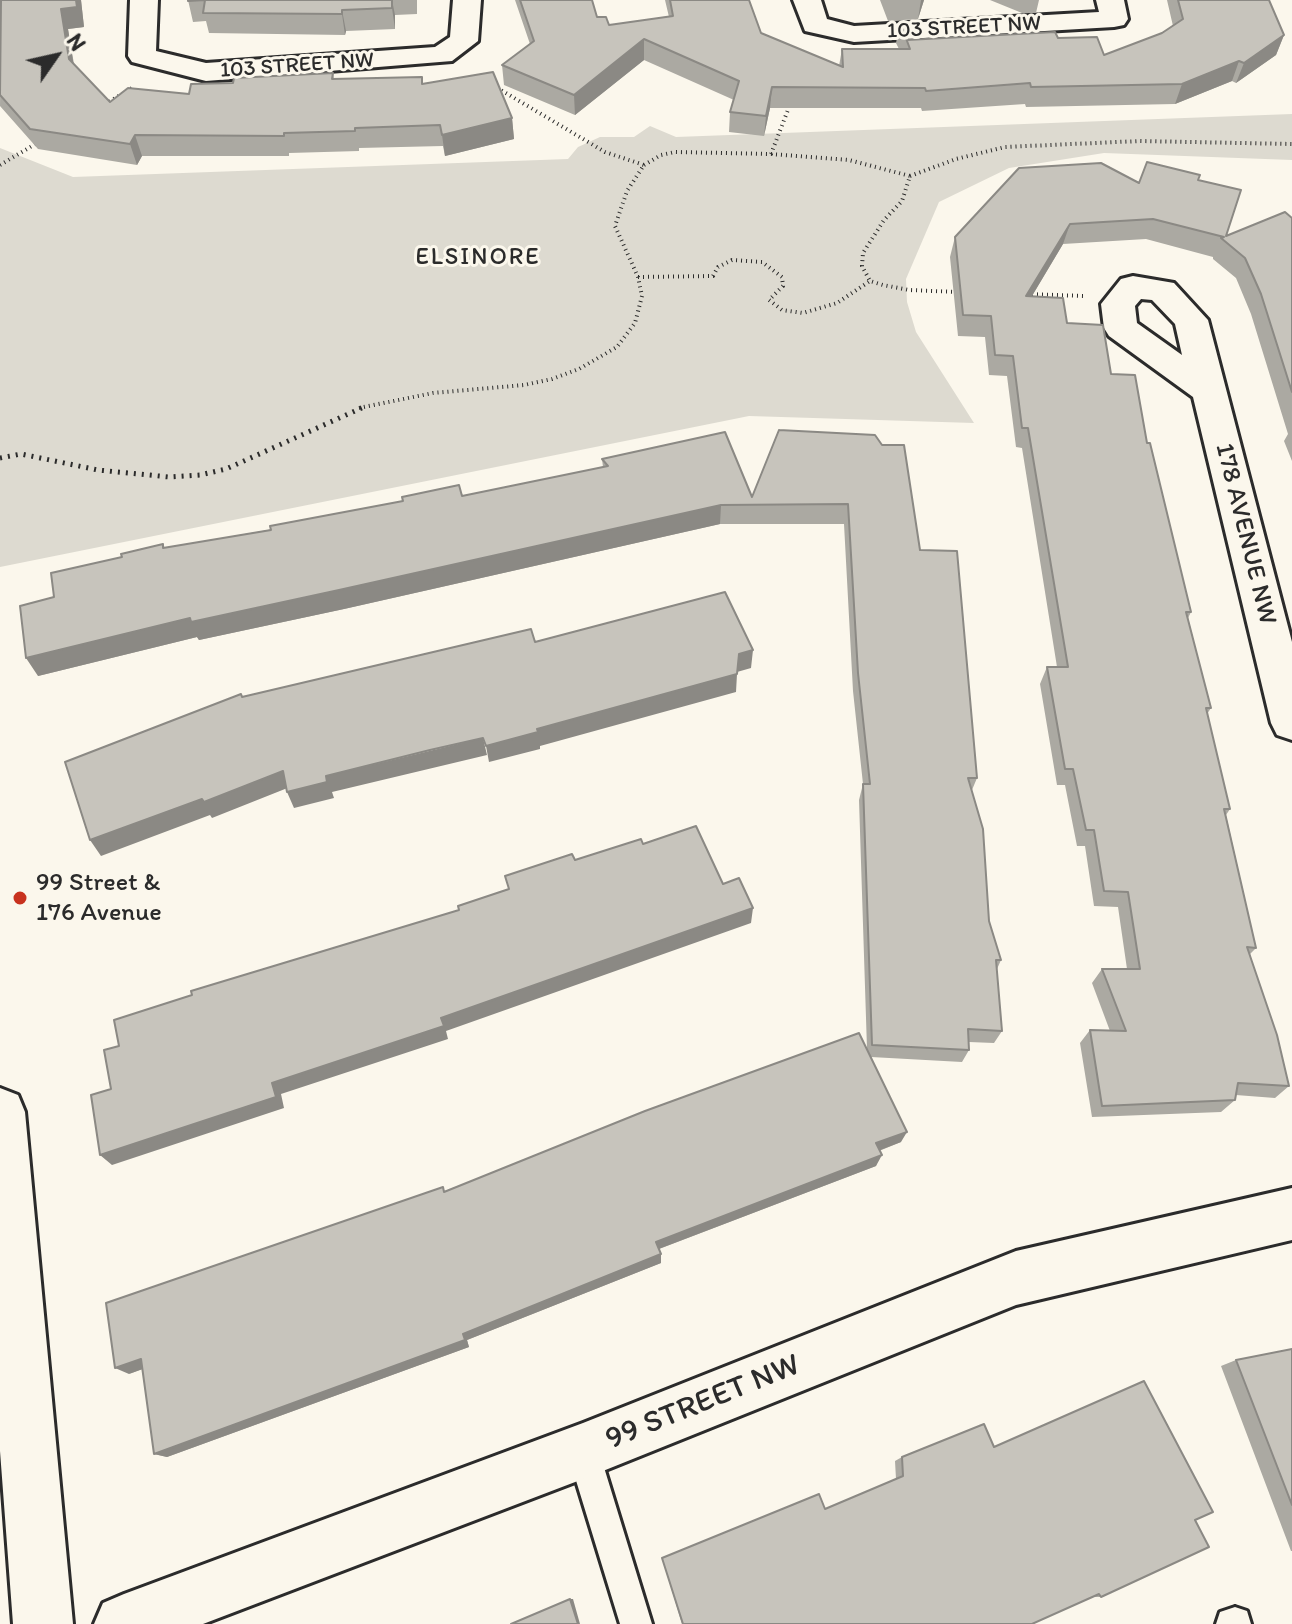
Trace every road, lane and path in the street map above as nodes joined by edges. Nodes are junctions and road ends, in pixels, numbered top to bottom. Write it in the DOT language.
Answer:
graph roads {
  1 [pos="144,0"];
  2 [pos="467,0"];
  3 [pos="1112,10"];
  4 [pos="811,12"];
  5 [pos="484,80"];
  6 [pos="134,87"];
  7 [pos="792,98"];
  8 [pos="94,110"];
  9 [pos="40,141"];
  10 [pos="1292,144"];
  11 [pos="771,154"];
  12 [pos="0,165"];
  13 [pos="644,165"];
  14 [pos="910,176"];
  15 [pos="638,277"];
  16 [pos="870,281"];
  17 [pos="969,292"];
  18 [pos="1015,294"];
  19 [pos="1090,296"];
  20 [pos="1209,391"];
  21 [pos="0,458"];
  22 [pos="1292,723"];
  23 [pos="0,1112"];
  24 [pos="1292,1214"];
  25 [pos="583,1451"];
  26 [pos="43,1624"];
  27 [pos="124,1624"];
  28 [pos="636,1624"];
  1 -- 2 [label="street, 103 STREET NW"];
  3 -- 4 [label="street, 103 STREET NW"];
  5 -- 13 [label="path"];
  6 -- 8 [label="path"];
  7 -- 11 [label="path"];
  9 -- 12 [label="path"];
  10 -- 14 [label="path"];
  11 -- 13 [label="path"];
  11 -- 14 [label="path"];
  13 -- 15 [label="path"];
  14 -- 16 [label="path"];
  15 -- 16 [label="path"];
  15 -- 21 [label="path"];
  16 -- 17 [label="path"];
  18 -- 19 [label="path"];
  20 -- 22 [label="street, 178 AVENUE NW"];
  23 -- 26 [label="street"];
  24 -- 25 [label="street, 99 STREET NW"];
  25 -- 27 [label="street, 99 STREET NW"];
  25 -- 28 [label="lane"];
}
